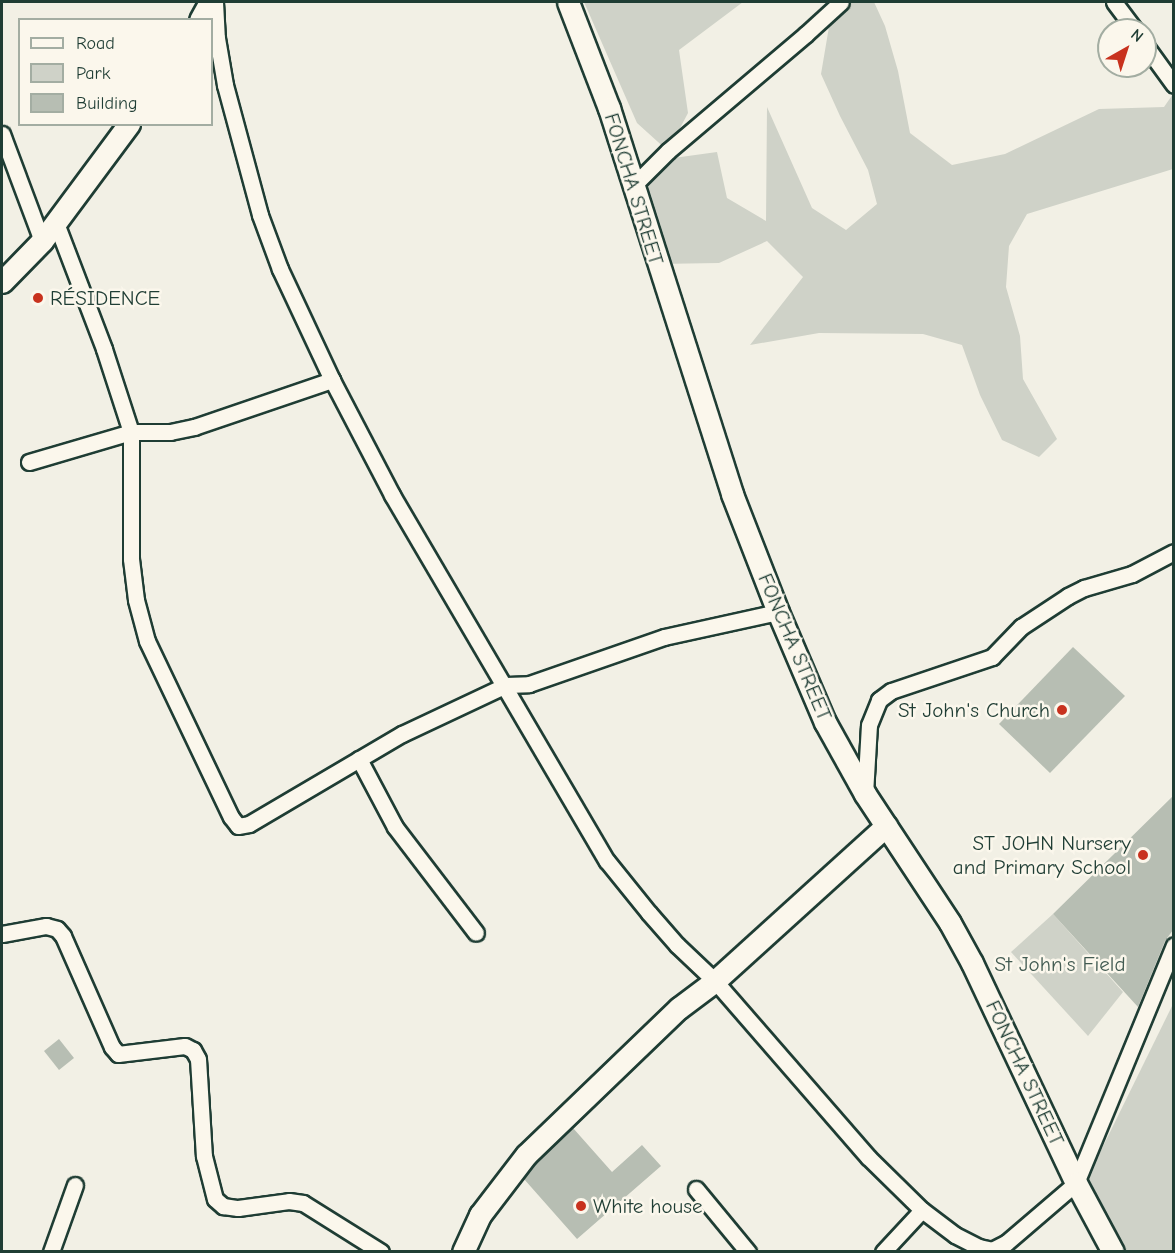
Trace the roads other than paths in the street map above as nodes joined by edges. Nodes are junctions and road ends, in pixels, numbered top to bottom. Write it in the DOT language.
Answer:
graph roads {
  1 [pos="210,2"];
  2 [pos="215,2"];
  3 [pos="568,2"];
  4 [pos="840,2"];
  5 [pos="1114,2"];
  6 [pos="201,18"];
  7 [pos="1126,18"];
  8 [pos="1157,62"];
  9 [pos="1173,85"];
  10 [pos="128,126"];
  11 [pos="2,134"];
  12 [pos="633,186"];
  13 [pos="56,223"];
  14 [pos="42,241"];
  15 [pos="2,282"];
  16 [pos="332,380"];
  17 [pos="131,432"];
  18 [pos="29,462"];
  19 [pos="1173,552"];
  20 [pos="778,612"];
  21 [pos="506,685"];
  22 [pos="359,759"];
  23 [pos="865,794"];
  24 [pos="886,826"];
  25 [pos="476,933"];
  26 [pos="2,934"];
  27 [pos="1173,945"];
  28 [pos="715,981"];
  29 [pos="1076,1183"];
  30 [pos="75,1185"];
  31 [pos="696,1189"];
  32 [pos="922,1210"];
  33 [pos="51,1251"];
  34 [pos="381,1251"];
  35 [pos="463,1251"];
  36 [pos="748,1251"];
  37 [pos="883,1251"];
  38 [pos="1113,1251"];
  1 -- 6 [label="main road"];
  2 -- 16 [label="street"];
  3 -- 12 [label="main road, FONCHA STREET"];
  4 -- 12 [label="street"];
  5 -- 7 [label="street"];
  8 -- 9 [label="street"];
  10 -- 13 [label="main road"];
  11 -- 14 [label="street"];
  12 -- 20 [label="main road, FONCHA STREET"];
  13 -- 14 [label="main road"];
  13 -- 17 [label="street"];
  14 -- 15 [label="main road"];
  16 -- 17 [label="street"];
  16 -- 21 [label="street"];
  17 -- 18 [label="street"];
  17 -- 22 [label="street"];
  19 -- 23 [label="street"];
  20 -- 21 [label="street"];
  20 -- 23 [label="main road, FONCHA STREET"];
  21 -- 22 [label="street"];
  21 -- 28 [label="street"];
  22 -- 25 [label="street"];
  23 -- 24 [label="main road, FONCHA STREET"];
  24 -- 28 [label="main road"];
  24 -- 29 [label="main road, FONCHA STREET"];
  26 -- 34 [label="street"];
  27 -- 29 [label="street"];
  28 -- 32 [label="street"];
  28 -- 35 [label="main road"];
  29 -- 32 [label="street"];
  29 -- 38 [label="main road, FONCHA STREET"];
  30 -- 33 [label="street"];
  31 -- 36 [label="street"];
  32 -- 37 [label="street"];
}
